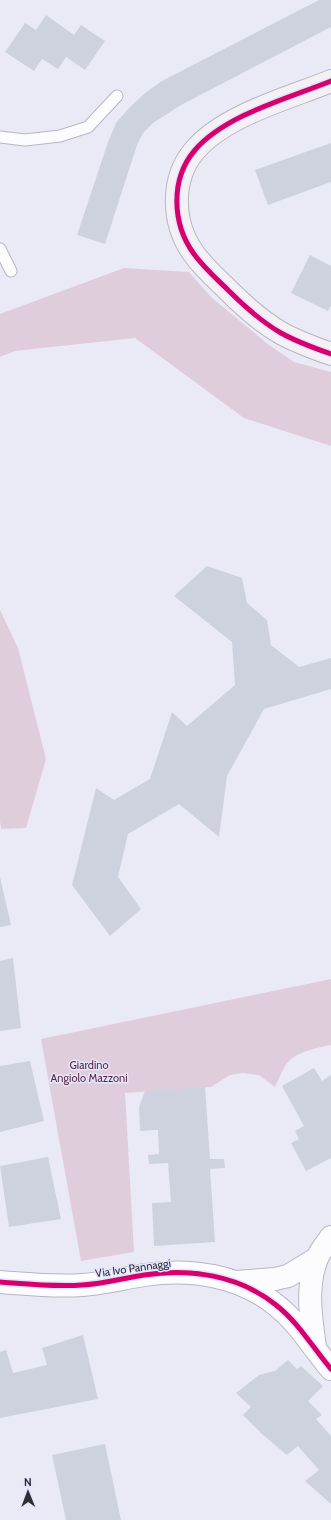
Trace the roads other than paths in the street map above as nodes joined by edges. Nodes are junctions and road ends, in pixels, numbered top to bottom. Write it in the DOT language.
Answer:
graph roads {
  1 [pos="331,81"];
  2 [pos="117,96"];
  3 [pos="0,137"];
  4 [pos="0,249"];
  5 [pos="11,271"];
  6 [pos="331,354"];
  7 [pos="331,1237"];
  8 [pos="316,1260"];
  9 [pos="0,1282"];
  10 [pos="233,1282"];
  11 [pos="315,1347"];
  12 [pos="331,1369"];
  1 -- 6 [label="street"];
  2 -- 3 [label="lane"];
  4 -- 5 [label="lane"];
  7 -- 8 [label="street"];
  8 -- 10 [label="street"];
  8 -- 11 [label="street"];
  9 -- 10 [label="street, Via Ivo Pannaggi"];
  10 -- 11 [label="street, Via Ivo Pannaggi"];
  11 -- 12 [label="street, Via Ivo Pannaggi"];
}
